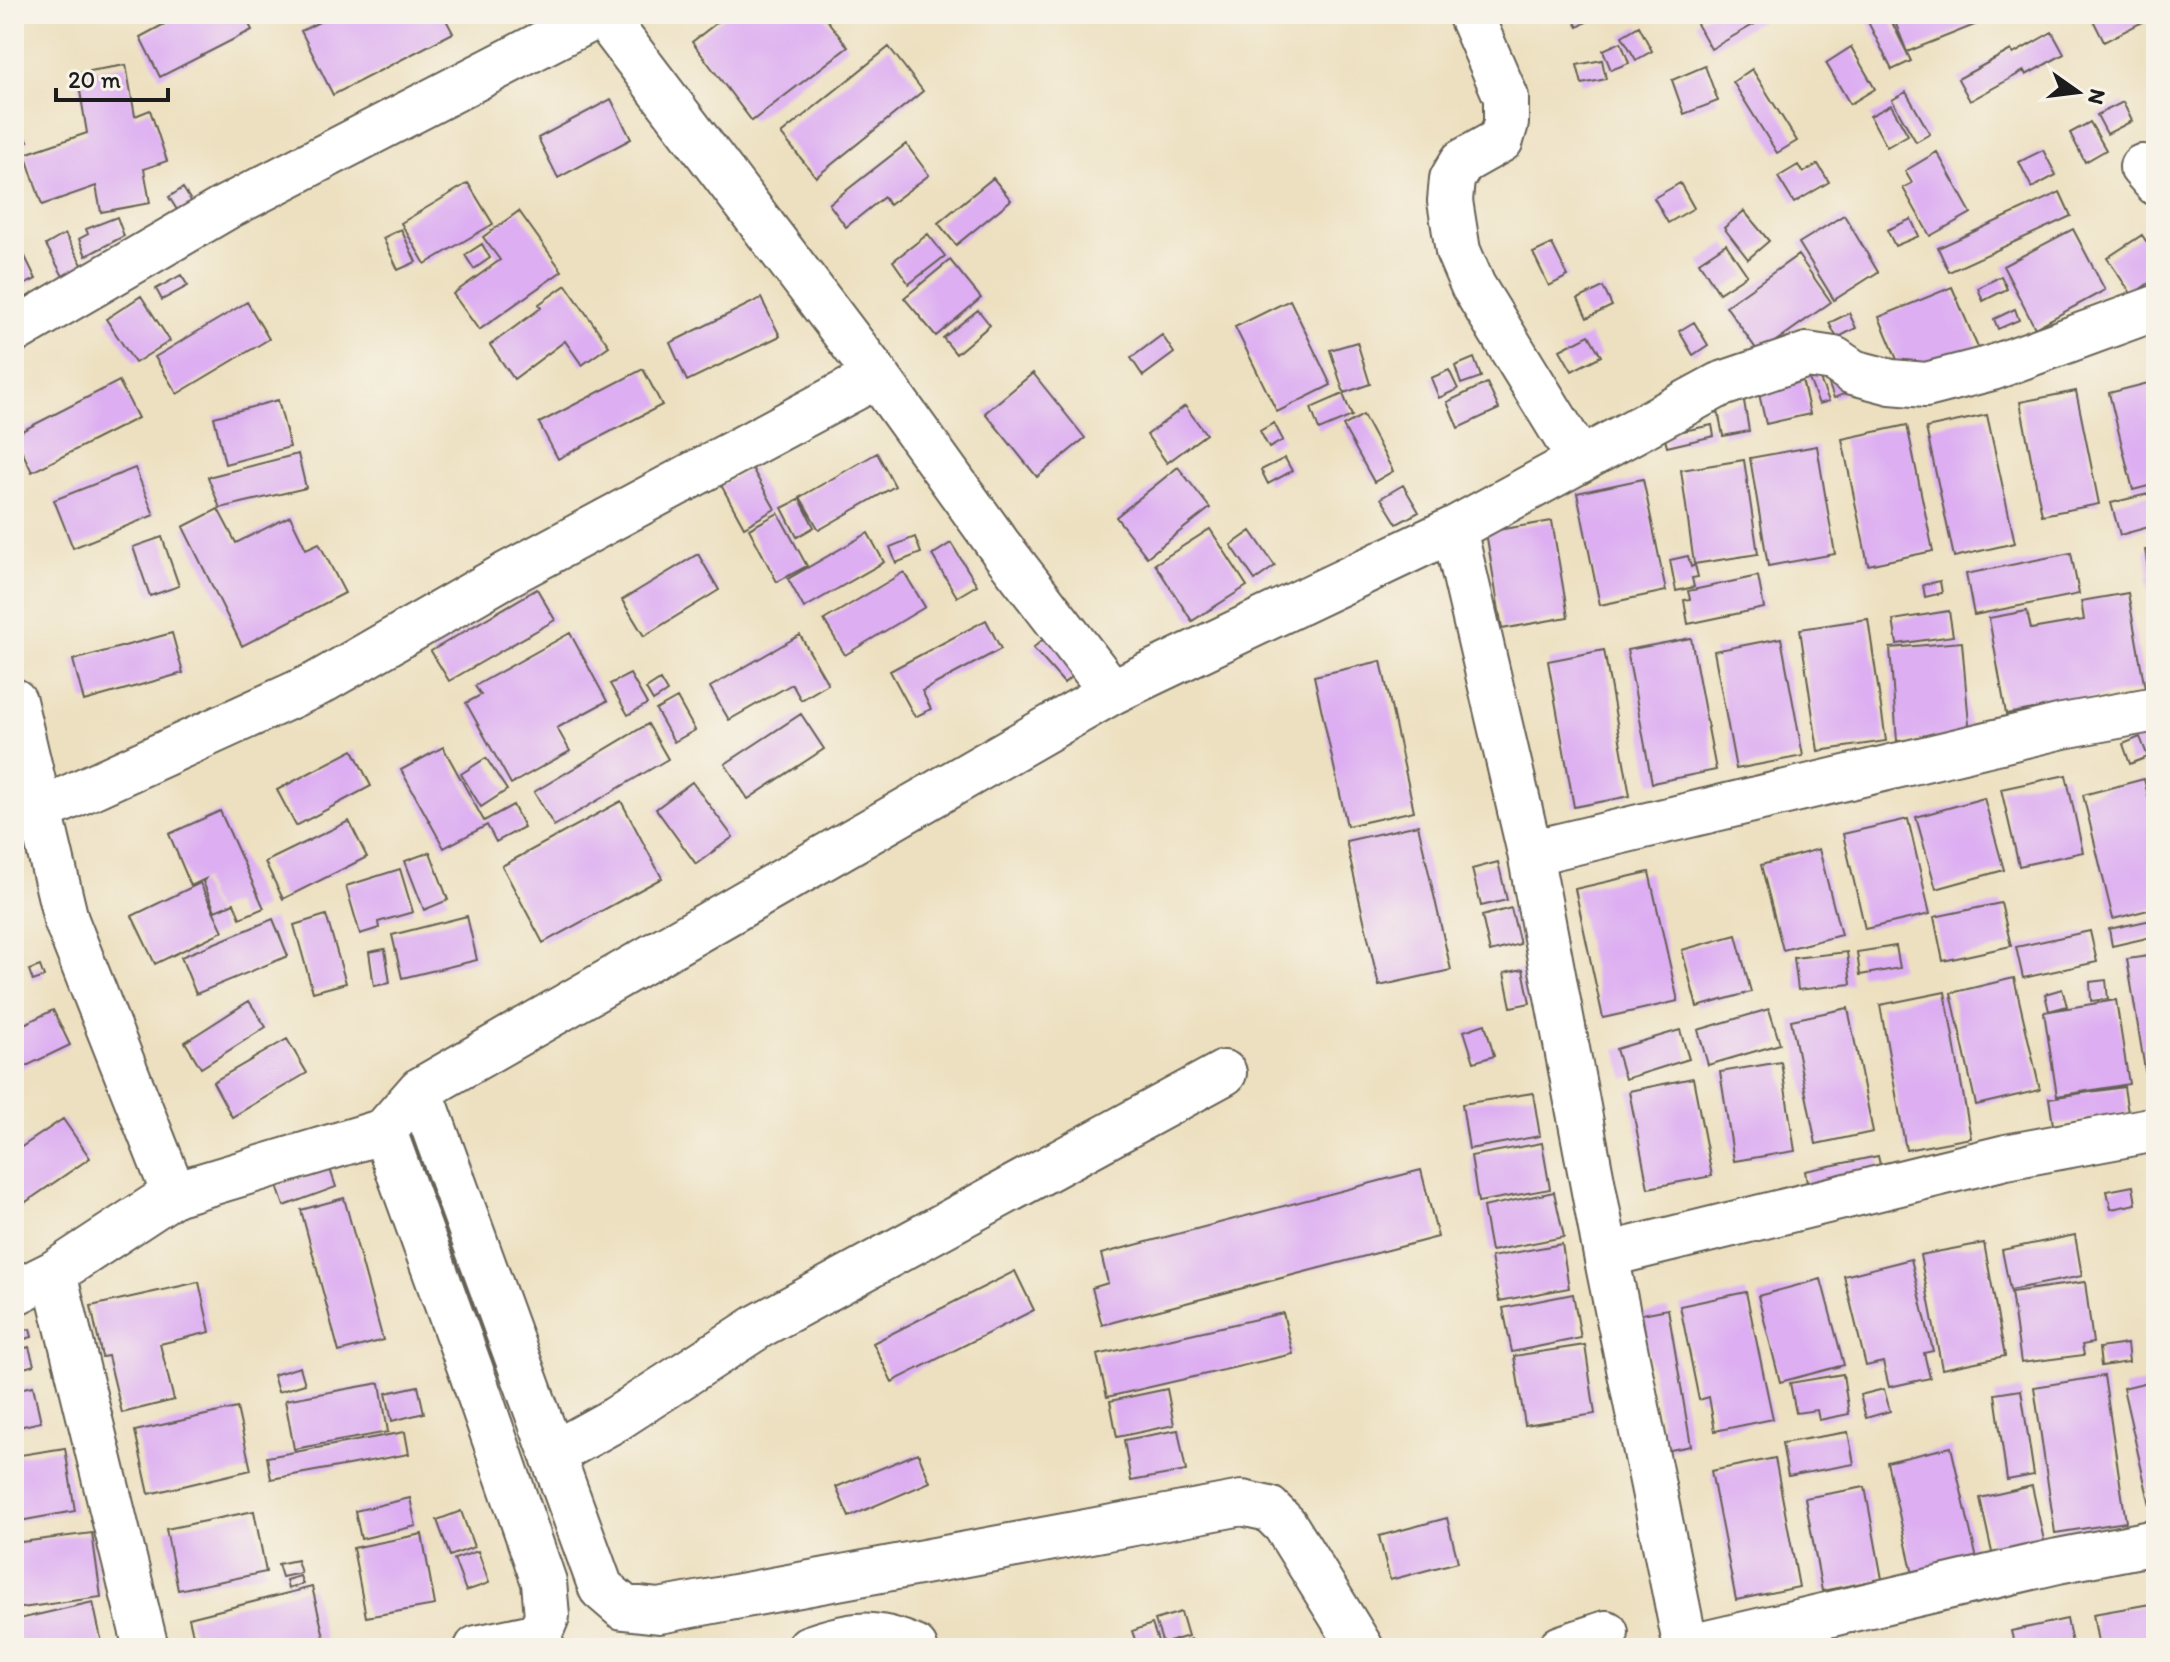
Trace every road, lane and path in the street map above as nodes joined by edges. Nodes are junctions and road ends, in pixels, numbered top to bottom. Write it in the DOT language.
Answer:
graph roads {
  1 [pos="601,14"];
  2 [pos="1470,14"];
  3 [pos="2156,308"];
  4 [pos="14,331"];
  5 [pos="877,376"];
  6 [pos="1580,460"];
  7 [pos="1454,529"];
  8 [pos="1112,692"];
  9 [pos="14,701"];
  10 [pos="2156,709"];
  11 [pos="41,810"];
  12 [pos="1530,853"];
  13 [pos="1224,1073"];
  14 [pos="420,1090"];
  15 [pos="2156,1129"];
  16 [pos="384,1131"];
  17 [pos="174,1194"];
  18 [pos="1606,1255"];
  19 [pos="54,1273"];
  20 [pos="14,1293"];
  21 [pos="553,1454"];
  22 [pos="2156,1542"];
  23 [pos="1606,1633"];
  24 [pos="541,1642"];
  25 [pos="146,1648"];
  26 [pos="477,1648"];
  27 [pos="809,1648"];
  28 [pos="915,1648"];
  29 [pos="1361,1648"];
  30 [pos="1561,1648"];
  31 [pos="1686,1648"];
  1 -- 4 [label="street"];
  1 -- 5 [label="street"];
  2 -- 6 [label="street"];
  3 -- 6 [label="street"];
  5 -- 8 [label="street"];
  5 -- 11 [label="street"];
  6 -- 7 [label="street"];
  7 -- 8 [label="street"];
  7 -- 12 [label="street"];
  8 -- 14 [label="street"];
  9 -- 11 [label="street"];
  10 -- 12 [label="street"];
  11 -- 17 [label="street"];
  12 -- 18 [label="street"];
  13 -- 21 [label="street"];
  14 -- 16 [label="street"];
  14 -- 21 [label="street"];
  15 -- 18 [label="street"];
  16 -- 17 [label="street"];
  16 -- 24 [label="street"];
  17 -- 19 [label="street"];
  18 -- 31 [label="street"];
  19 -- 20 [label="street"];
  19 -- 25 [label="street"];
  21 -- 29 [label="street"];
  22 -- 31 [label="street"];
  23 -- 30 [label="street"];
  24 -- 26 [label="street"];
  27 -- 28 [label="street"];
}
